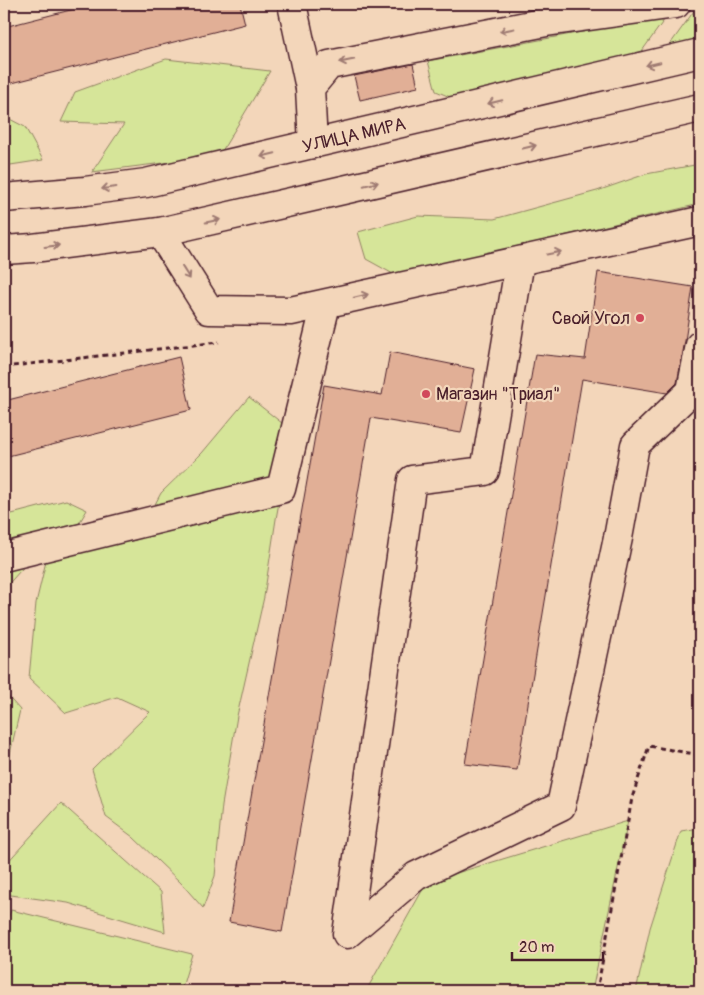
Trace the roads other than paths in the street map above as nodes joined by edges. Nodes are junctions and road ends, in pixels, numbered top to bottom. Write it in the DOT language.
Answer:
graph roads {
  1 [pos="292,4"];
  2 [pos="676,4"];
  3 [pos="545,13"];
  4 [pos="700,53"];
  5 [pos="310,88"];
  6 [pos="700,108"];
  7 [pos="313,144"];
  8 [pos="4,198"];
  9 [pos="700,221"];
  10 [pos="160,232"];
  11 [pos="4,250"];
  12 [pos="520,261"];
  13 [pos="326,304"];
  14 [pos="700,345"];
  15 [pos="4,557"];
  1 -- 5 [label="main road"];
  2 -- 3 [label="main road"];
  3 -- 5 [label="main road, one-way"];
  4 -- 7 [label="main road, УЛИЦА МИРА, one-way"];
  5 -- 7 [label="main road"];
  10 -- 6 [label="main road, one-way"];
  7 -- 8 [label="main road, УЛИЦА МИРА, one-way"];
  12 -- 9 [label="main road, one-way"];
  11 -- 10 [label="main road, one-way"];
  10 -- 13 [label="main road, one-way"];
  13 -- 12 [label="main road, one-way"];
  12 -- 14 [label="main road"];
  13 -- 15 [label="main road"];
}
